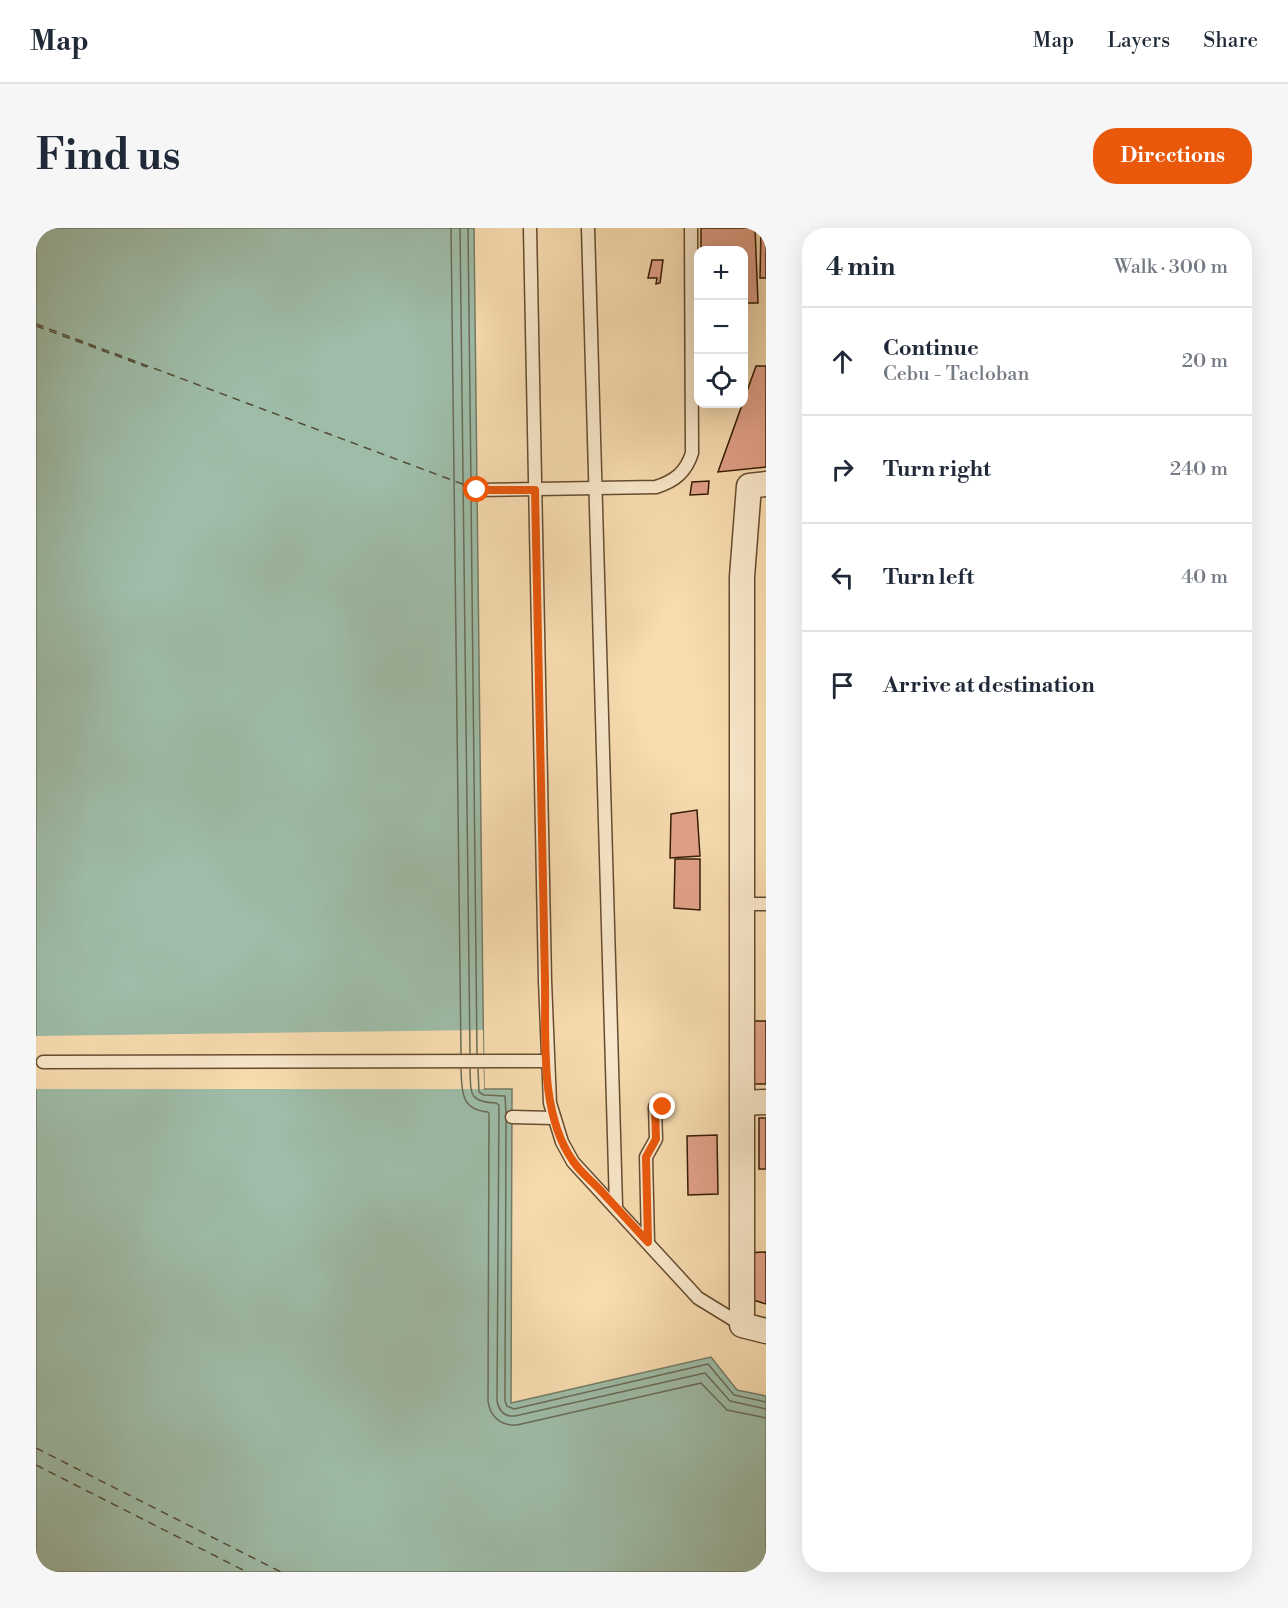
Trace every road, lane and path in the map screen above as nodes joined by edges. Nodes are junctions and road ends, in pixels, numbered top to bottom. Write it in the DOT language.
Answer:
graph roads {
  1 [pos="530,228"];
  2 [pos="588,228"];
  3 [pos="691,228"];
  4 [pos="757,485"];
  5 [pos="595,488"];
  6 [pos="477,490"];
  7 [pos="535,490"];
  8 [pos="755,904"];
  9 [pos="547,1061"];
  10 [pos="43,1062"];
  11 [pos="755,1103"];
  12 [pos="663,1107"];
  13 [pos="512,1117"];
  14 [pos="554,1118"];
  15 [pos="616,1206"];
  16 [pos="648,1242"];
  17 [pos="742,1325"];
  18 [pos="766,1331"];
  1 -- 7 [label="lane"];
  2 -- 5 [label="lane"];
  3 -- 5 [label="lane"];
  4 -- 8 [label="street"];
  5 -- 7 [label="lane"];
  5 -- 15 [label="lane"];
  6 -- 7 [label="lane"];
  7 -- 9 [label="lane"];
  8 -- 11 [label="street"];
  9 -- 10 [label="lane"];
  9 -- 14 [label="lane"];
  11 -- 17 [label="street"];
  12 -- 16 [label="lane"];
  13 -- 14 [label="lane"];
  14 -- 15 [label="lane"];
  15 -- 16 [label="lane"];
  16 -- 17 [label="lane"];
  17 -- 18 [label="street"];
}
